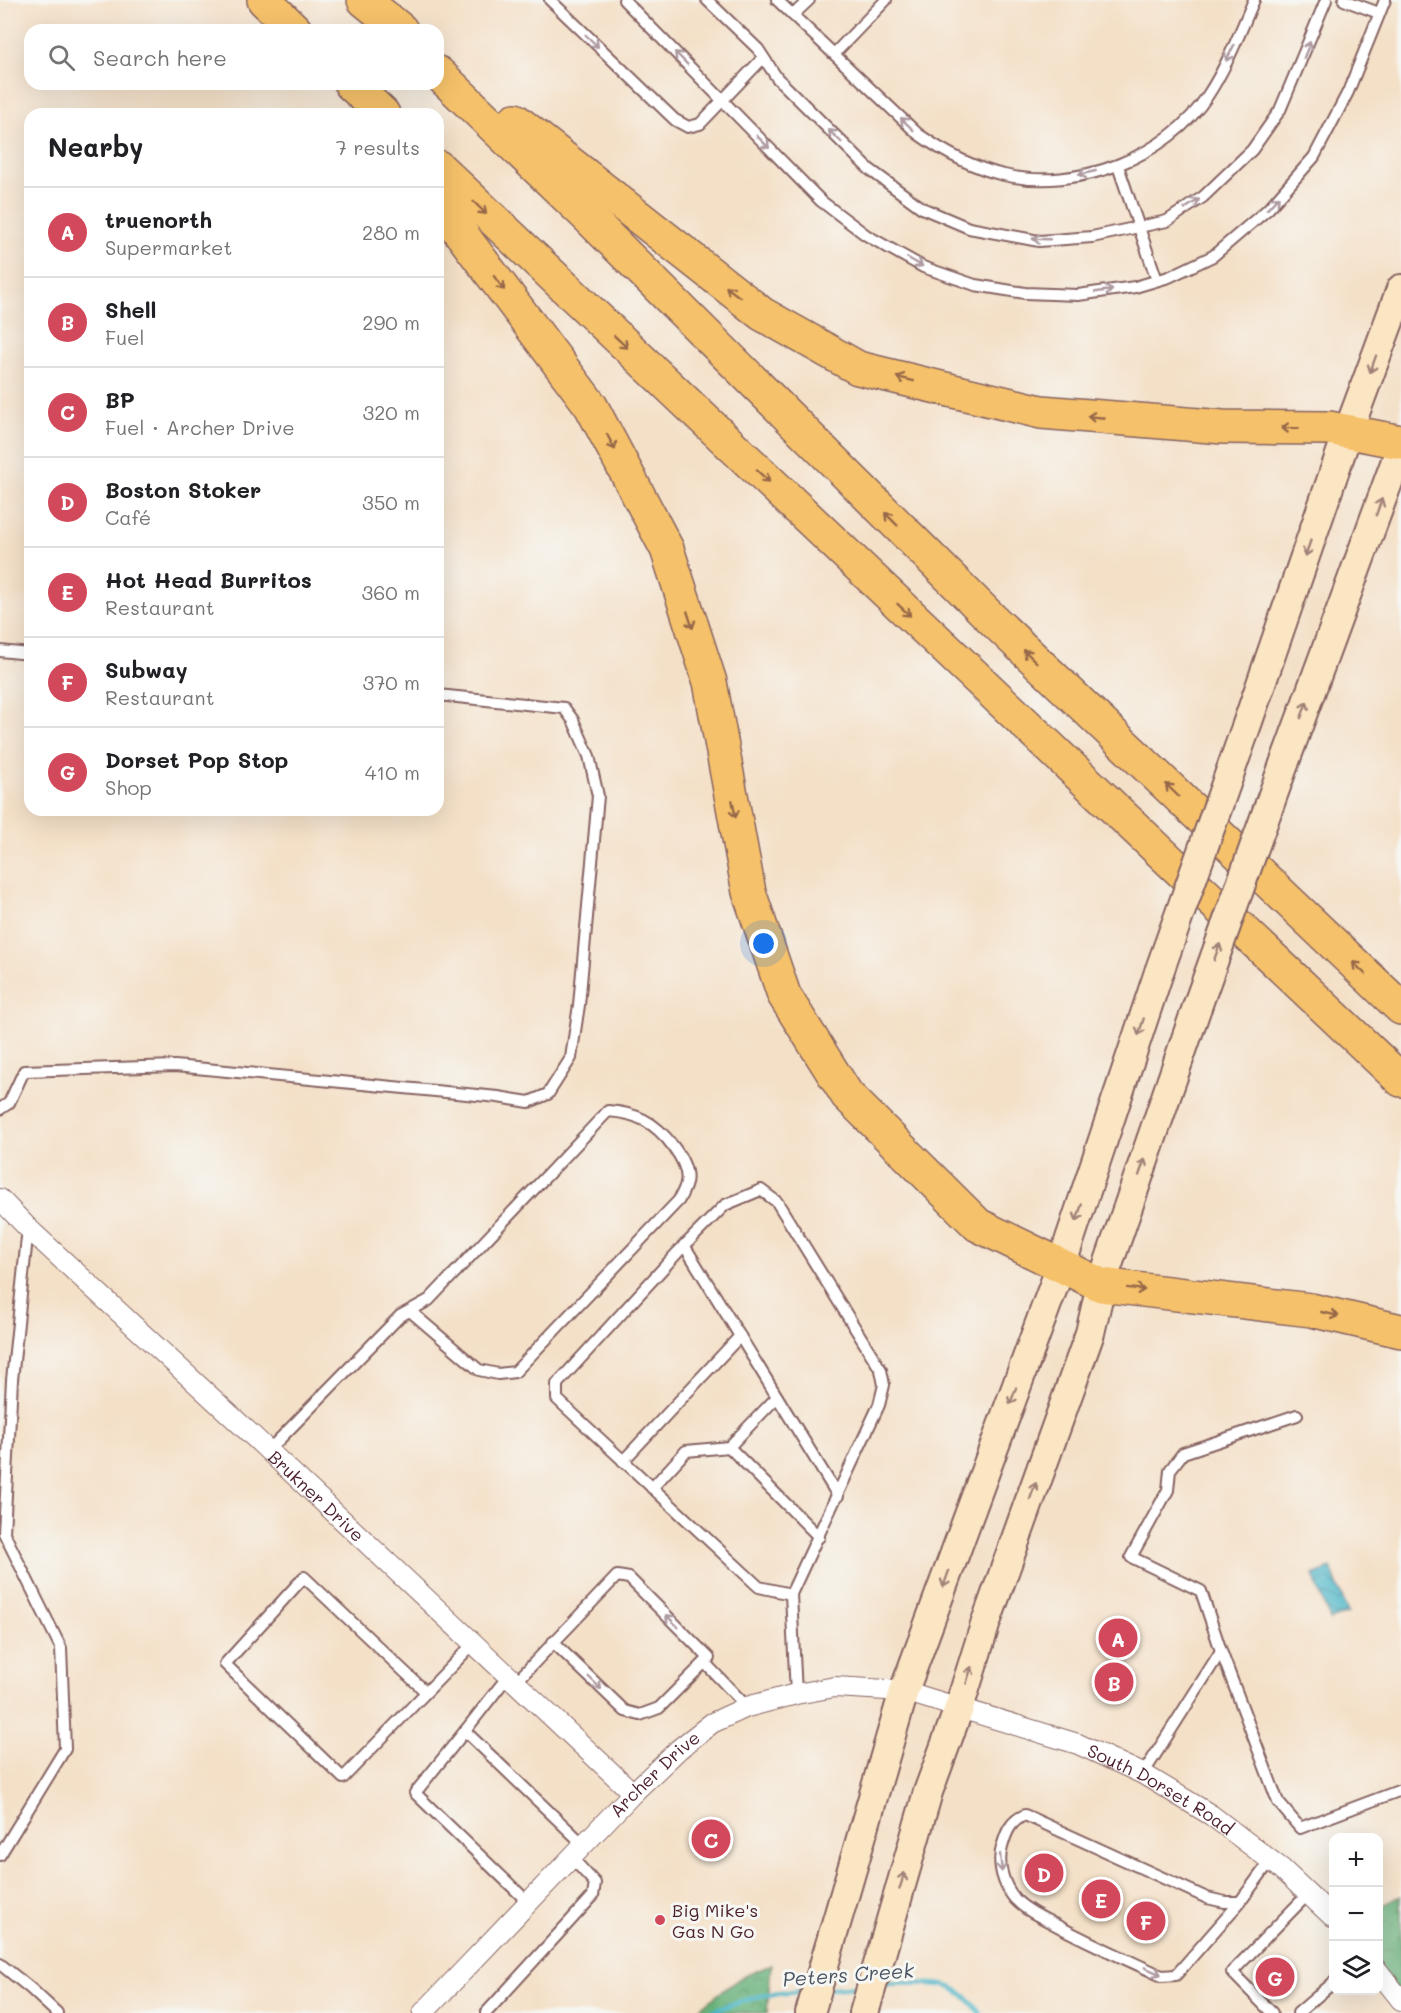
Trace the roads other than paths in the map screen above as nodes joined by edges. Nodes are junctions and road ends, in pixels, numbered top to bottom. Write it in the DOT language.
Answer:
graph roads {
  1 [pos="264,0"];
  2 [pos="363,0"];
  3 [pos="550,0"];
  4 [pos="624,0"];
  5 [pos="707,0"];
  6 [pos="777,0"];
  7 [pos="809,0"];
  8 [pos="886,0"];
  9 [pos="1254,0"];
  10 [pos="1326,0"];
  11 [pos="1344,0"];
  12 [pos="1385,0"];
  13 [pos="1379,13"];
  14 [pos="793,15"];
  15 [pos="289,24"];
  16 [pos="388,24"];
  17 [pos="393,24"];
  18 [pos="834,54"];
  19 [pos="763,58"];
  20 [pos="444,64"];
  21 [pos="444,79"];
  22 [pos="347,90"];
  23 [pos="357,90"];
  24 [pos="722,100"];
  25 [pos="362,108"];
  26 [pos="377,108"];
  27 [pos="1118,166"];
  28 [pos="444,173"];
  29 [pos="444,211"];
  30 [pos="1140,227"];
  31 [pos="1157,280"];
  32 [pos="1401,289"];
  33 [pos="1348,432"];
  34 [pos="1401,442"];
  35 [pos="1401,447"];
  36 [pos="0,651"];
  37 [pos="24,653"];
  38 [pos="444,696"];
  39 [pos="1401,1008"];
  40 [pos="1401,1080"];
  41 [pos="0,1109"];
  42 [pos="0,1199"];
  43 [pos="28,1228"];
  44 [pos="684,1245"];
  45 [pos="1061,1266"];
  46 [pos="1101,1285"];
  47 [pos="410,1311"];
  48 [pos="1396,1330"];
  49 [pos="740,1336"];
  50 [pos="777,1397"];
  51 [pos="1297,1416"];
  52 [pos="729,1448"];
  53 [pos="268,1450"];
  54 [pos="623,1461"];
  55 [pos="652,1488"];
  56 [pos="838,1496"];
  57 [pos="2,1520"];
  58 [pos="819,1537"];
  59 [pos="791,1594"];
  60 [pos="553,1642"];
  61 [pos="473,1644"];
  62 [pos="1221,1651"];
  63 [pos="705,1663"];
  64 [pos="512,1679"];
  65 [pos="904,1691"];
  66 [pos="426,1692"];
  67 [pos="796,1694"];
  68 [pos="747,1707"];
  69 [pos="960,1708"];
  70 [pos="465,1731"];
  71 [pos="1143,1774"];
  72 [pos="1401,1790"];
  73 [pos="633,1793"];
  74 [pos="578,1851"];
  75 [pos="0,1855"];
  76 [pos="1271,1860"];
  77 [pos="1308,1894"];
  78 [pos="1240,1902"];
  79 [pos="529,1903"];
  80 [pos="1329,1913"];
  81 [pos="0,1964"];
  82 [pos="1383,1977"];
  83 [pos="1329,1986"];
  84 [pos="1401,2000"];
  85 [pos="57,2013"];
  86 [pos="423,2013"];
  87 [pos="486,2013"];
  88 [pos="810,2013"];
  89 [pos="864,2013"];
  90 [pos="1272,2013"];
  91 [pos="1298,2013"];
  1 -- 15 [label="highway"];
  2 -- 16 [label="highway"];
  2 -- 17 [label="highway"];
  3 -- 24 [label="lane, one-way"];
  24 -- 4 [label="lane, one-way"];
  5 -- 19 [label="lane"];
  6 -- 14 [label="lane"];
  7 -- 14 [label="lane"];
  8 -- 18 [label="lane"];
  9 -- 27 [label="lane, one-way"];
  30 -- 10 [label="lane, one-way"];
  11 -- 13 [label="lane"];
  12 -- 13 [label="lane"];
  31 -- 13 [label="lane, one-way"];
  14 -- 18 [label="lane"];
  27 -- 18 [label="lane, one-way"];
  19 -- 24 [label="lane"];
  30 -- 19 [label="lane, one-way"];
  33 -- 20 [label="highway, one-way"];
  39 -- 21 [label="highway, one-way"];
  22 -- 25 [label="highway"];
  23 -- 26 [label="highway"];
  24 -- 31 [label="lane, one-way"];
  27 -- 30 [label="lane"];
  28 -- 40 [label="highway, one-way"];
  29 -- 45 [label="highway, one-way"];
  30 -- 31 [label="lane"];
  32 -- 33 [label="main road, one-way"];
  33 -- 34 [label="highway"];
  33 -- 45 [label="main road, one-way, bridge"];
  46 -- 35 [label="main road, one-way, bridge"];
  36 -- 37 [label="lane"];
  38 -- 41 [label="lane"];
  42 -- 43 [label="street, Brukner Drive"];
  43 -- 53 [label="street, Brukner Drive"];
  43 -- 57 [label="lane"];
  44 -- 49 [label="lane"];
  44 -- 54 [label="lane"];
  44 -- 56 [label="lane"];
  45 -- 46 [label="highway"];
  45 -- 65 [label="main road, one-way"];
  46 -- 48 [label="highway, one-way"];
  69 -- 46 [label="main road, one-way"];
  47 -- 47 [label="lane"];
  47 -- 53 [label="lane"];
  49 -- 50 [label="lane"];
  49 -- 54 [label="lane"];
  50 -- 52 [label="lane"];
  50 -- 56 [label="lane"];
  51 -- 62 [label="lane"];
  52 -- 55 [label="lane"];
  52 -- 58 [label="lane"];
  53 -- 61 [label="street, Brukner Drive"];
  54 -- 55 [label="lane"];
  55 -- 59 [label="lane"];
  56 -- 58 [label="lane"];
  57 -- 75 [label="lane"];
  58 -- 59 [label="lane"];
  59 -- 67 [label="lane"];
  60 -- 63 [label="lane, one-way"];
  63 -- 60 [label="lane, one-way"];
  60 -- 64 [label="lane"];
  61 -- 64 [label="street, Brukner Drive"];
  61 -- 66 [label="lane"];
  62 -- 71 [label="lane"];
  62 -- 72 [label="lane"];
  63 -- 68 [label="lane"];
  64 -- 70 [label="lane"];
  64 -- 73 [label="street, Brukner Drive"];
  65 -- 67 [label="street, Archer Drive"];
  65 -- 69 [label="street, Archer Drive"];
  65 -- 88 [label="main road"];
  66 -- 66 [label="lane"];
  67 -- 68 [label="street, Archer Drive"];
  68 -- 73 [label="street, Archer Drive"];
  69 -- 71 [label="street, South Dorset Road"];
  89 -- 69 [label="main road, one-way"];
  70 -- 74 [label="lane"];
  70 -- 79 [label="lane"];
  71 -- 76 [label="street, South Dorset Road"];
  73 -- 74 [label="street, Archer Drive"];
  74 -- 79 [label="street, Archer Drive"];
  74 -- 87 [label="lane"];
  76 -- 77 [label="street, South Dorset Road"];
  76 -- 78 [label="lane"];
  77 -- 80 [label="street, South Dorset Road"];
  77 -- 90 [label="lane"];
  78 -- 78 [label="lane, one-way"];
  79 -- 86 [label="street, Archer Drive"];
  81 -- 85 [label="lane"];
  82 -- 84 [label="street"];
  83 -- 91 [label="lane"];
}
